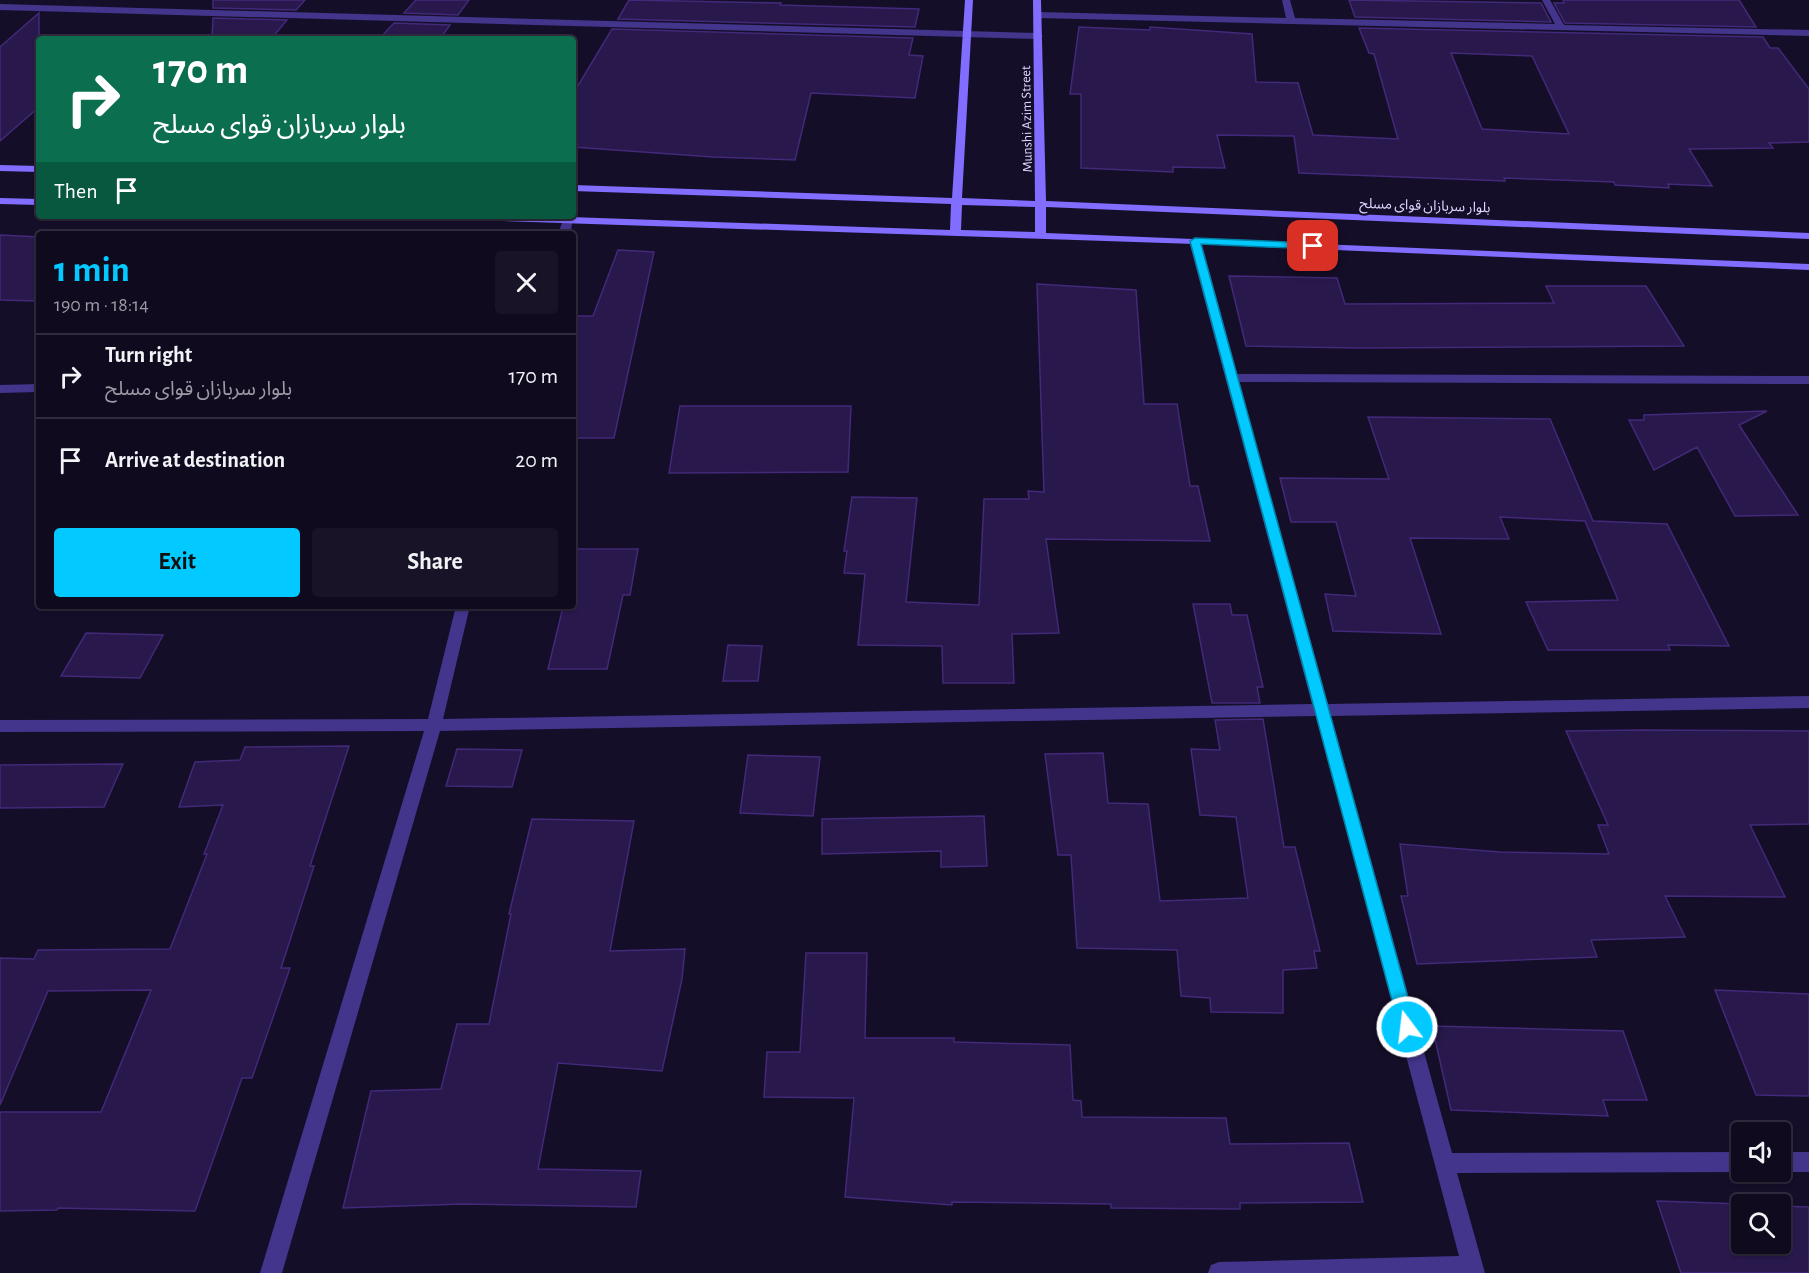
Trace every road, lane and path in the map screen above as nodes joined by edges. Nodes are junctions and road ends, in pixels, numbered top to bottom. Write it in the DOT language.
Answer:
graph roads {
  1 [pos="969,0"];
  2 [pos="1037,0"];
  3 [pos="1286,0"];
  4 [pos="1546,0"];
  5 [pos="0,7"];
  6 [pos="1038,15"];
  7 [pos="1292,21"];
  8 [pos="1561,27"];
  9 [pos="1809,33"];
  10 [pos="967,34"];
  11 [pos="1038,36"];
  12 [pos="0,168"];
  13 [pos="36,169"];
  14 [pos="576,188"];
  15 [pos="0,201"];
  16 [pos="957,201"];
  17 [pos="36,202"];
  18 [pos="1040,204"];
  19 [pos="537,219"];
  20 [pos="568,220"];
  21 [pos="565,231"];
  22 [pos="955,234"];
  23 [pos="1809,236"];
  24 [pos="1041,237"];
  25 [pos="1195,241"];
  26 [pos="1809,267"];
  27 [pos="1232,378"];
  28 [pos="1809,380"];
  29 [pos="36,388"];
  30 [pos="0,389"];
  31 [pos="462,609"];
  32 [pos="1809,702"];
  33 [pos="1322,711"];
  34 [pos="434,725"];
  35 [pos="0,726"];
  36 [pos="1731,1162"];
  37 [pos="1791,1162"];
  38 [pos="1809,1162"];
  39 [pos="1444,1163"];
  40 [pos="1473,1270"];
  41 [pos="271,1273"];
  42 [pos="1219,1273"];
  1 -- 10 [label="main road"];
  2 -- 6 [label="main road, Munshi Azim Street"];
  3 -- 7 [label="street"];
  4 -- 8 [label="street"];
  5 -- 10 [label="street"];
  6 -- 7 [label="street"];
  6 -- 11 [label="main road, Munshi Azim Street"];
  7 -- 8 [label="street"];
  8 -- 9 [label="street"];
  10 -- 11 [label="street"];
  10 -- 16 [label="main road"];
  11 -- 18 [label="main road, Munshi Azim Street"];
  12 -- 13 [label="main road"];
  14 -- 16 [label="main road, بلوار سربازان قوای مسلح"];
  15 -- 17 [label="main road"];
  16 -- 18 [label="main road, بلوار سربازان قوای مسلح"];
  16 -- 22 [label="main road"];
  18 -- 23 [label="main road, بلوار سربازان قوای مسلح"];
  18 -- 24 [label="main road, Munshi Azim Street"];
  19 -- 20 [label="main road"];
  20 -- 21 [label="street"];
  20 -- 22 [label="main road"];
  22 -- 24 [label="main road"];
  24 -- 25 [label="main road"];
  25 -- 26 [label="main road"];
  25 -- 27 [label="street"];
  27 -- 28 [label="street"];
  27 -- 33 [label="street"];
  29 -- 30 [label="street"];
  31 -- 34 [label="street"];
  32 -- 33 [label="street"];
  33 -- 34 [label="street"];
  33 -- 39 [label="street"];
  34 -- 35 [label="street"];
  34 -- 41 [label="street"];
  36 -- 39 [label="street"];
  37 -- 38 [label="street"];
  39 -- 40 [label="street"];
  40 -- 42 [label="street"];
}
